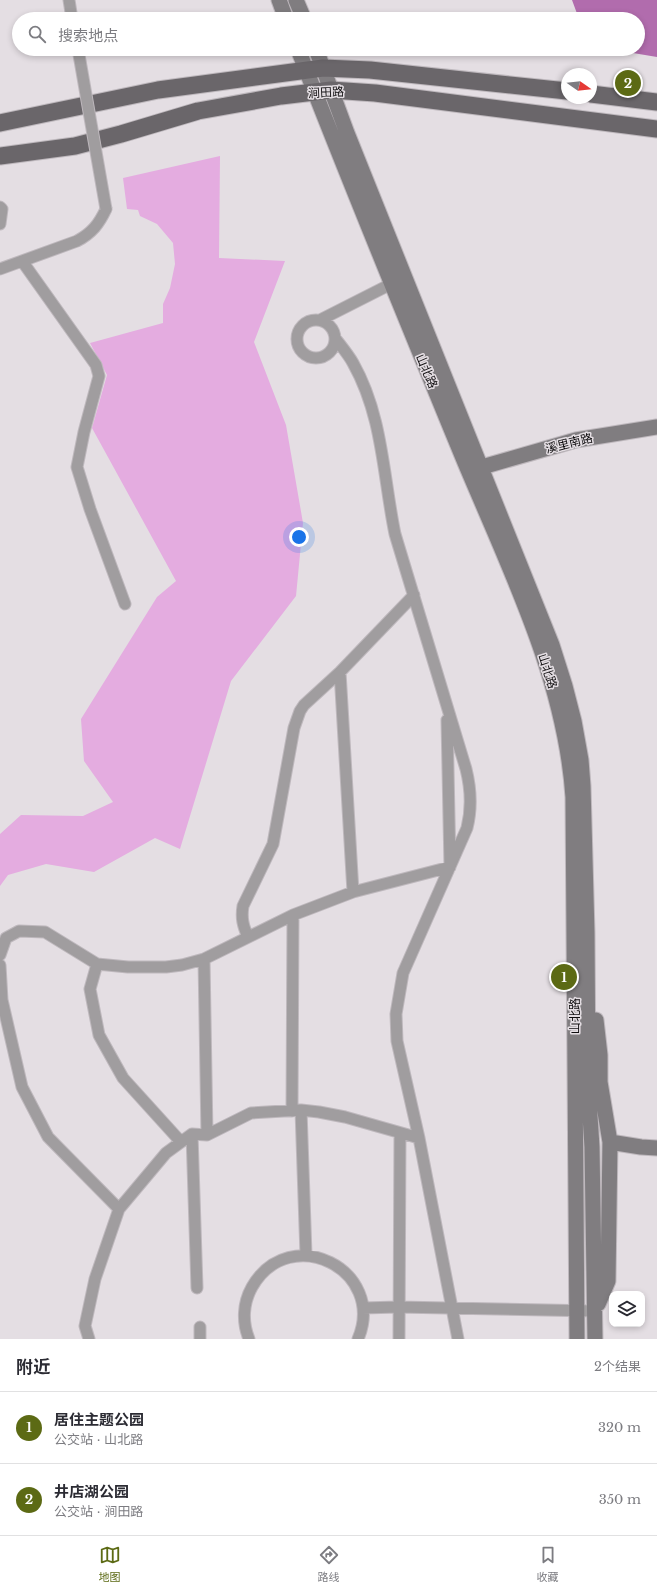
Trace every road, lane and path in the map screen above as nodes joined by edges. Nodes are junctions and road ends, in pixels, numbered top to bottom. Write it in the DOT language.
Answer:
graph roads {
  1 [pos="69,0"];
  2 [pos="279,0"];
  3 [pos="296,0"];
  4 [pos="71,12"];
  5 [pos="283,12"];
  6 [pos="301,12"];
  7 [pos="79,56"];
  8 [pos="301,56"];
  9 [pos="319,56"];
  10 [pos="323,68"];
  11 [pos="306,69"];
  12 [pos="331,90"];
  13 [pos="561,90"];
  14 [pos="314,91"];
  15 [pos="597,95"];
  16 [pos="657,102"];
  17 [pos="0,123"];
  18 [pos="657,128"];
  19 [pos="0,156"];
  20 [pos="0,207"];
  21 [pos="0,224"];
  22 [pos="22,261"];
  23 [pos="0,269"];
  24 [pos="391,284"];
  25 [pos="320,320"];
  26 [pos="335,338"];
  27 [pos="657,427"];
  28 [pos="482,467"];
  29 [pos="414,595"];
  30 [pos="126,604"];
  31 [pos="340,672"];
  32 [pos="447,705"];
  33 [pos="450,867"];
  34 [pos="353,892"];
  35 [pos="293,915"];
  36 [pos="587,933"];
  37 [pos="248,937"];
  38 [pos="0,955"];
  39 [pos="204,959"];
  40 [pos="97,964"];
  41 [pos="0,965"];
  42 [pos="3,1021"];
  43 [pos="297,1111"];
  44 [pos="400,1133"];
  45 [pos="192,1134"];
  46 [pos="207,1135"];
  47 [pos="419,1138"];
  48 [pos="181,1142"];
  49 [pos="610,1142"];
  50 [pos="657,1148"];
  51 [pos="119,1209"];
  52 [pos="306,1255"];
  53 [pos="197,1288"];
  54 [pos="398,1307"];
  55 [pos="363,1308"];
  56 [pos="452,1309"];
  57 [pos="577,1311"];
  58 [pos="595,1311"];
  59 [pos="200,1328"];
  60 [pos="89,1339"];
  61 [pos="200,1339"];
  62 [pos="249,1339"];
  63 [pos="358,1339"];
  64 [pos="399,1339"];
  65 [pos="458,1339"];
  66 [pos="577,1339"];
  67 [pos="595,1339"];
  1 -- 4 [label="street"];
  2 -- 5 [label="main road"];
  3 -- 6 [label="main road"];
  7 -- 22 [label="street, bridge"];
  8 -- 11 [label="main road, 山北路"];
  9 -- 10 [label="main road, 山北路"];
  10 -- 11 [label="main road, 涧田路"];
  10 -- 12 [label="main road, 山北路"];
  10 -- 13 [label="main road, 涧田路"];
  11 -- 14 [label="main road, 山北路"];
  11 -- 17 [label="main road, 涧田路"];
  12 -- 14 [label="main road, 涧田路"];
  12 -- 18 [label="main road, 涧田路"];
  12 -- 28 [label="main road, 山北路"];
  14 -- 19 [label="main road, 涧田路"];
  14 -- 24 [label="main road, 山北路"];
  15 -- 16 [label="main road"];
  20 -- 21 [label="street"];
  22 -- 23 [label="street"];
  22 -- 30 [label="street"];
  24 -- 25 [label="street"];
  24 -- 57 [label="main road, 山北路"];
  25 -- 26 [label="street"];
  25 -- 26 [label="street"];
  26 -- 29 [label="street"];
  27 -- 28 [label="main road, 溪里南路"];
  28 -- 36 [label="main road, 山北路"];
  29 -- 31 [label="street"];
  29 -- 32 [label="street"];
  31 -- 34 [label="street"];
  31 -- 37 [label="street"];
  32 -- 33 [label="street"];
  32 -- 33 [label="street"];
  33 -- 34 [label="street"];
  33 -- 47 [label="street"];
  34 -- 35 [label="street"];
  35 -- 37 [label="street"];
  35 -- 43 [label="street"];
  36 -- 49 [label="main road"];
  36 -- 58 [label="main road, 山北路"];
  37 -- 39 [label="street"];
  38 -- 40 [label="street"];
  39 -- 40 [label="street"];
  39 -- 46 [label="street"];
  40 -- 48 [label="street"];
  41 -- 42 [label="street"];
  42 -- 51 [label="street"];
  43 -- 44 [label="street"];
  43 -- 46 [label="street"];
  43 -- 52 [label="street"];
  44 -- 47 [label="street"];
  44 -- 54 [label="street"];
  45 -- 46 [label="street"];
  45 -- 48 [label="street"];
  45 -- 53 [label="street"];
  47 -- 56 [label="street"];
  48 -- 51 [label="street"];
  49 -- 50 [label="main road"];
  49 -- 58 [label="main road"];
  51 -- 60 [label="street"];
  52 -- 55 [label="street"];
  52 -- 62 [label="street"];
  54 -- 55 [label="street"];
  54 -- 56 [label="street"];
  54 -- 64 [label="street"];
  55 -- 63 [label="street"];
  56 -- 57 [label="street"];
  56 -- 65 [label="street"];
  57 -- 58 [label="street"];
  57 -- 66 [label="main road, 山北路"];
  58 -- 67 [label="main road, 山北路"];
  59 -- 61 [label="street"];
}
